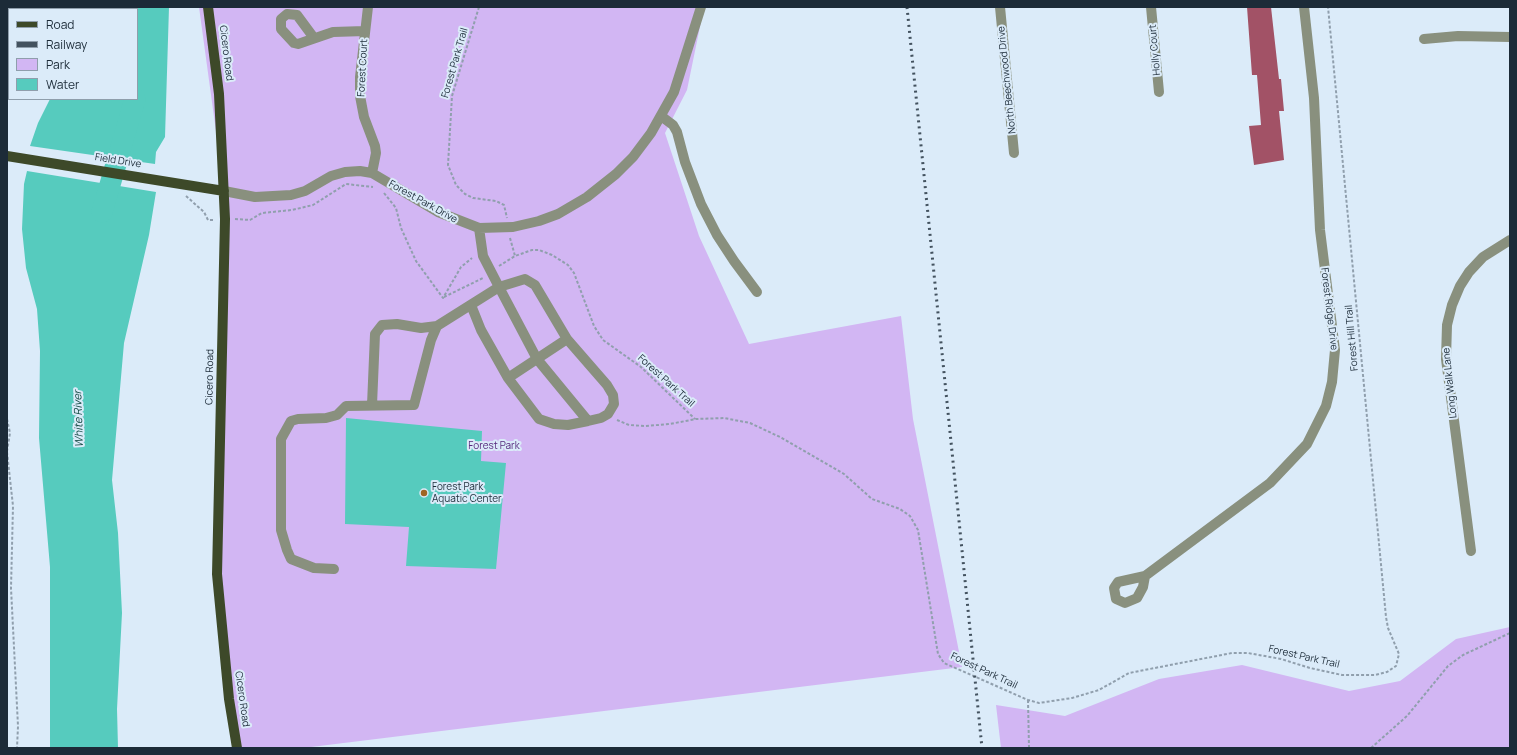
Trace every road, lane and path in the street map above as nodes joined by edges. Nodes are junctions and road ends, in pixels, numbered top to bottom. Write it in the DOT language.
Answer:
graph roads {
  1 [pos="208,7"];
  2 [pos="368,7"];
  3 [pos="479,7"];
  4 [pos="701,7"];
  5 [pos="1000,7"];
  6 [pos="1151,7"];
  7 [pos="1304,7"];
  8 [pos="1328,7"];
  9 [pos="365,31"];
  10 [pos="314,38"];
  11 [pos="1510,38"];
  12 [pos="1424,39"];
  13 [pos="1159,92"];
  14 [pos="661,116"];
  15 [pos="1014,153"];
  16 [pos="7,156"];
  17 [pos="372,173"];
  18 [pos="375,188"];
  19 [pos="379,190"];
  20 [pos="224,191"];
  21 [pos="179,195"];
  22 [pos="225,219"];
  23 [pos="508,227"];
  24 [pos="479,228"];
  25 [pos="1510,240"];
  26 [pos="483,256"];
  27 [pos="515,256"];
  28 [pos="490,271"];
  29 [pos="499,287"];
  30 [pos="758,292"];
  31 [pos="443,298"];
  32 [pos="471,305"];
  33 [pos="437,326"];
  34 [pos="567,339"];
  35 [pos="537,359"];
  36 [pos="508,378"];
  37 [pos="372,405"];
  38 [pos="614,418"];
  39 [pos="7,419"];
  40 [pos="696,419"];
  41 [pos="588,421"];
  42 [pos="7,452"];
  43 [pos="1471,551"];
  44 [pos="334,570"];
  45 [pos="1145,576"];
  46 [pos="1510,633"];
  47 [pos="1396,666"];
  48 [pos="1028,700"];
  49 [pos="17,748"];
  50 [pos="238,748"];
  51 [pos="1029,748"];
  52 [pos="1371,748"];
  1 -- 20 [label="main road, Cicero Road"];
  2 -- 9 [label="street, Forest Court"];
  3 -- 23 [label="path, Forest Park Trail"];
  4 -- 14 [label="street, Forest Park Drive"];
  5 -- 15 [label="street, North Beechwood Drive"];
  6 -- 13 [label="street, Holly Court"];
  7 -- 45 [label="street, Forest Ridge Drive"];
  8 -- 47 [label="path, Forest Hill Trail"];
  9 -- 10 [label="street"];
  9 -- 17 [label="street, Forest Court"];
  11 -- 12 [label="street"];
  14 -- 23 [label="street, Forest Park Drive"];
  14 -- 30 [label="street"];
  16 -- 20 [label="main road, Field Drive"];
  17 -- 20 [label="street, Forest Park Drive"];
  17 -- 24 [label="street, Forest Park Drive"];
  18 -- 22 [label="path"];
  19 -- 31 [label="path"];
  20 -- 22 [label="main road, Cicero Road"];
  21 -- 22 [label="path"];
  22 -- 50 [label="main road, Cicero Road"];
  23 -- 24 [label="street, Forest Park Drive"];
  23 -- 27 [label="path, Forest Park Trail"];
  24 -- 26 [label="street"];
  25 -- 43 [label="street, Long Walk Lane"];
  26 -- 28 [label="street"];
  26 -- 31 [label="path"];
  27 -- 28 [label="path, Forest Park Trail"];
  27 -- 40 [label="path, Forest Park Trail"];
  28 -- 29 [label="street"];
  28 -- 31 [label="path, Forest Park Trail"];
  29 -- 32 [label="street"];
  29 -- 34 [label="street"];
  29 -- 35 [label="street"];
  32 -- 33 [label="street"];
  32 -- 36 [label="street"];
  33 -- 37 [label="street"];
  33 -- 37 [label="street"];
  34 -- 35 [label="street"];
  34 -- 41 [label="street"];
  35 -- 36 [label="street"];
  35 -- 41 [label="street"];
  36 -- 41 [label="street"];
  37 -- 44 [label="street"];
  38 -- 40 [label="path, Forest Park Trail"];
  39 -- 42 [label="path"];
  40 -- 48 [label="path, Forest Park Trail"];
  42 -- 49 [label="path"];
  46 -- 52 [label="path"];
  47 -- 48 [label="path, Forest Park Trail"];
  48 -- 51 [label="path"];
}
